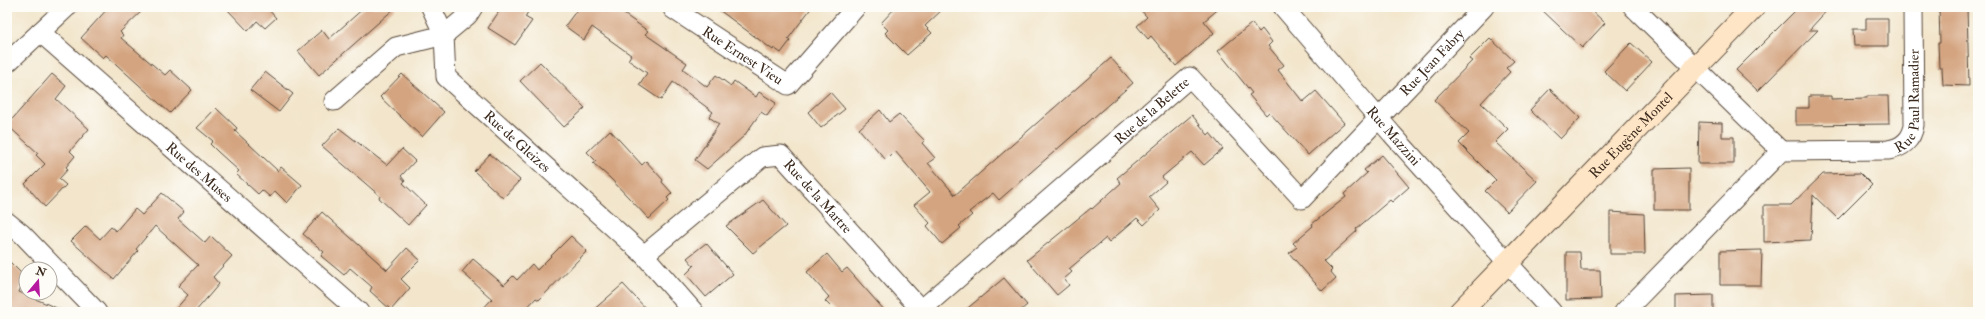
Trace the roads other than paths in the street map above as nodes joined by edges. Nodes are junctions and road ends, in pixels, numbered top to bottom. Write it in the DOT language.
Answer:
graph roads {
  1 [pos="67,7"];
  2 [pos="431,7"];
  3 [pos="473,7"];
  4 [pos="856,7"];
  5 [pos="1283,7"];
  6 [pos="1484,7"];
  7 [pos="1633,7"];
  8 [pos="1754,7"];
  9 [pos="1913,7"];
  10 [pos="673,8"];
  11 [pos="40,32"];
  12 [pos="444,35"];
  13 [pos="7,63"];
  14 [pos="1695,68"];
  15 [pos="334,101"];
  16 [pos="1378,117"];
  17 [pos="1782,151"];
  18 [pos="7,222"];
  19 [pos="644,255"];
  20 [pos="1508,262"];
  21 [pos="922,311"];
  22 [pos="97,312"];
  23 [pos="359,312"];
  24 [pos="694,312"];
  25 [pos="1460,312"];
  26 [pos="1552,312"];
  27 [pos="1624,312"];
  1 -- 11 [label="street"];
  2 -- 12 [label="street, Rue de Gleizes"];
  3 -- 12 [label="street"];
  4 -- 10 [label="street, Rue Ernest Vieu"];
  5 -- 16 [label="street, Rue Mazzini"];
  6 -- 16 [label="street, Rue Jean Fabry"];
  7 -- 14 [label="street"];
  8 -- 14 [label="main road, Rue Eugène Montel"];
  9 -- 17 [label="street, Rue Paul Ramadier"];
  11 -- 13 [label="street"];
  11 -- 23 [label="street, Rue des Muses"];
  12 -- 15 [label="street"];
  12 -- 19 [label="street, Rue de Gleizes"];
  14 -- 17 [label="street"];
  14 -- 20 [label="main road, Rue Eugène Montel"];
  16 -- 20 [label="street, Rue Mazzini"];
  16 -- 21 [label="street, Rue de la Belette"];
  17 -- 27 [label="street"];
  18 -- 22 [label="street"];
  19 -- 21 [label="street, Rue de la Martre"];
  19 -- 24 [label="street, Rue de Gleizes"];
  20 -- 25 [label="main road, Rue Eugène Montel"];
  20 -- 26 [label="street, Rue Mazzini"];
}
